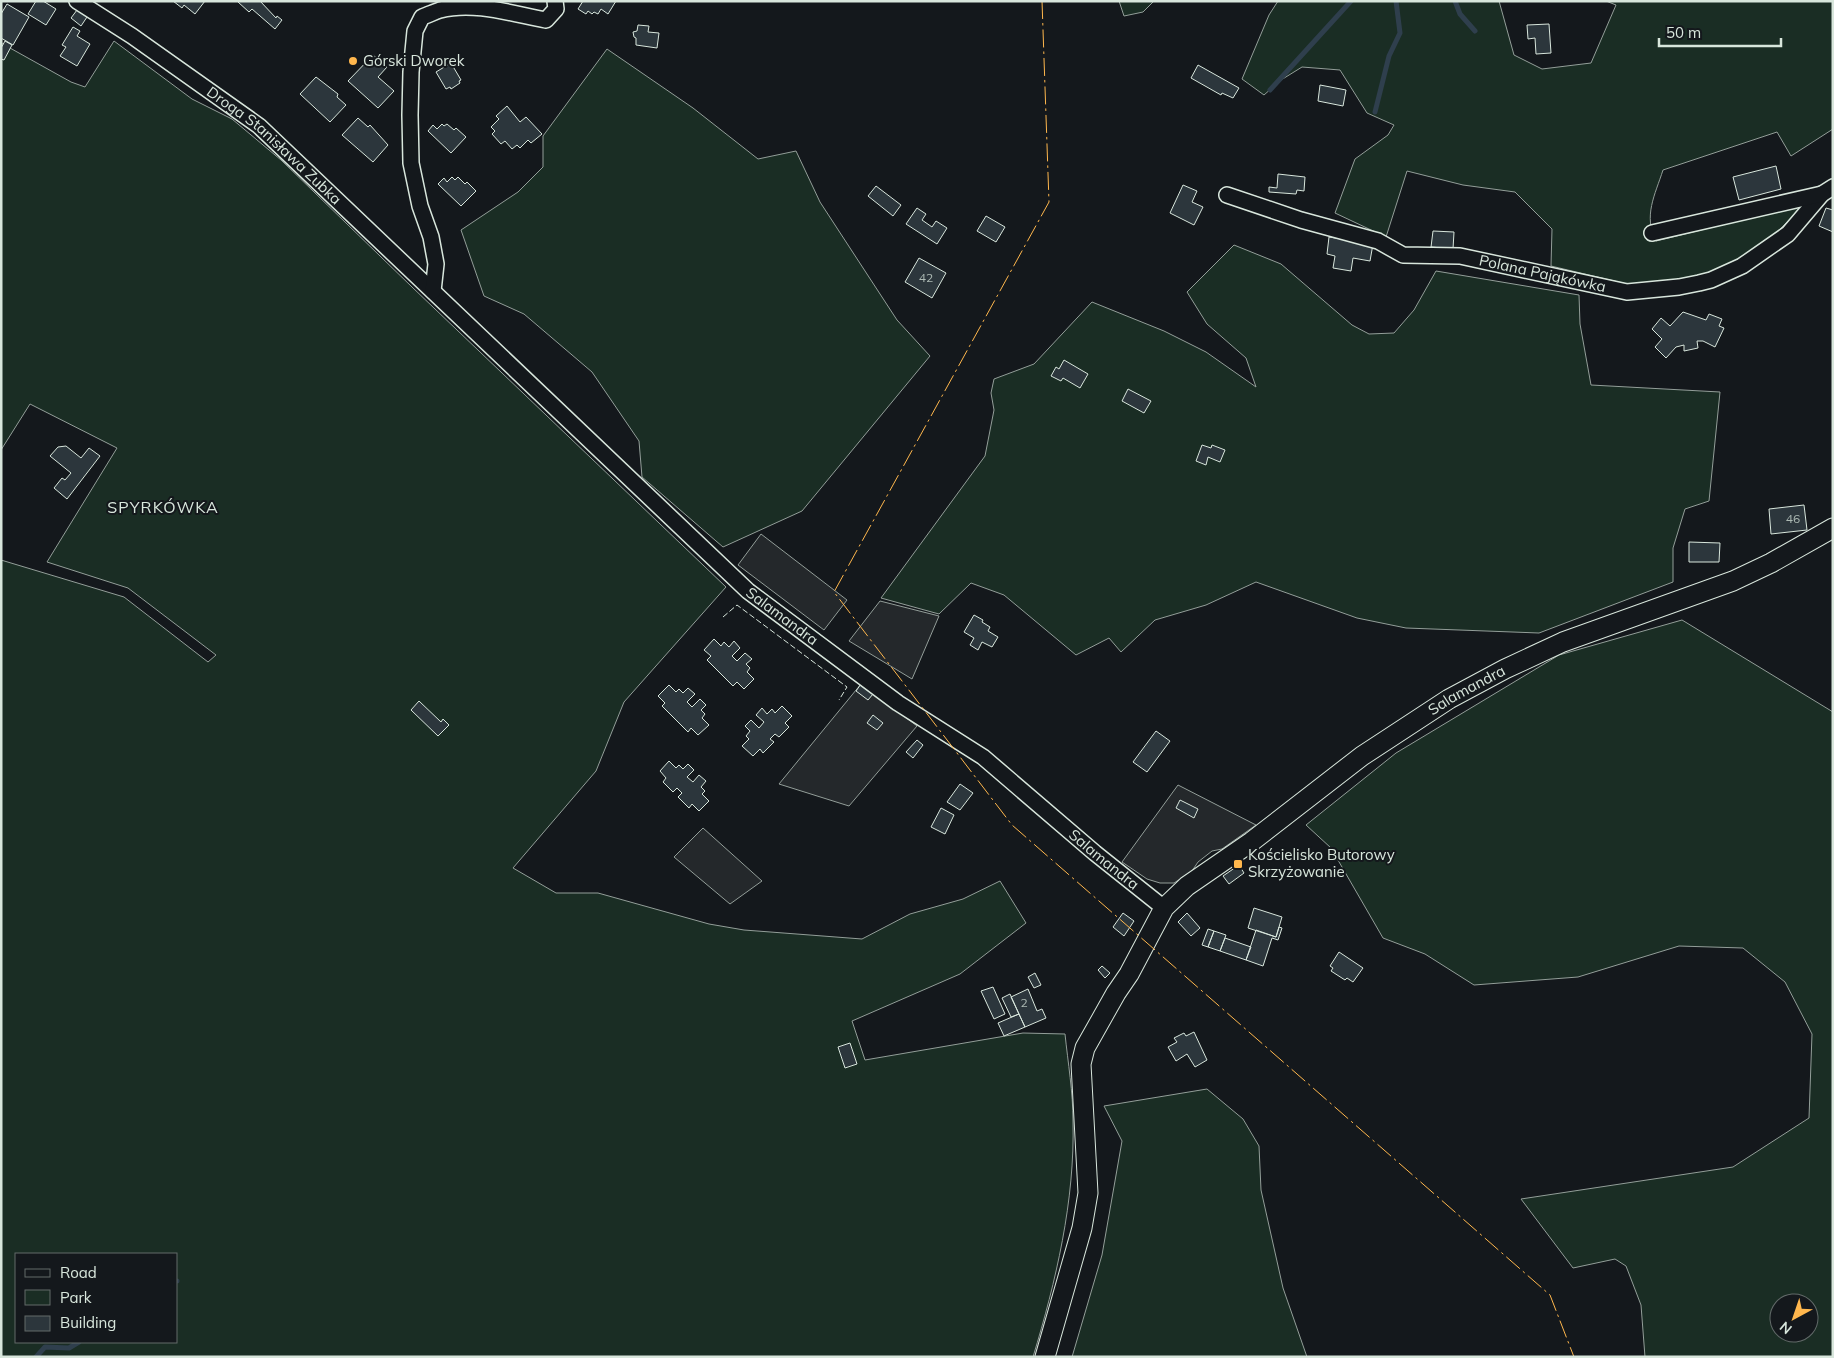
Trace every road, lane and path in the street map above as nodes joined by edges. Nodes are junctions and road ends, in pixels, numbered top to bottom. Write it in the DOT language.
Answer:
graph roads {
  1 [pos="77,1"];
  2 [pos="555,1"];
  3 [pos="1827,191"];
  4 [pos="1227,196"];
  5 [pos="1652,233"];
  6 [pos="433,291"];
  7 [pos="455,312"];
  8 [pos="1833,528"];
  9 [pos="1164,908"];
  10 [pos="1045,1357"];
  1 -- 6 [label="street, Droga Stanisława Zubka"];
  2 -- 6 [label="street"];
  3 -- 4 [label="street, Polana Pająkówka"];
  3 -- 5 [label="street"];
  6 -- 7 [label="street, Droga Stanisława Zubka"];
  7 -- 9 [label="street, Salamandra"];
  8 -- 9 [label="street, Salamandra"];
  9 -- 10 [label="street"];
}
